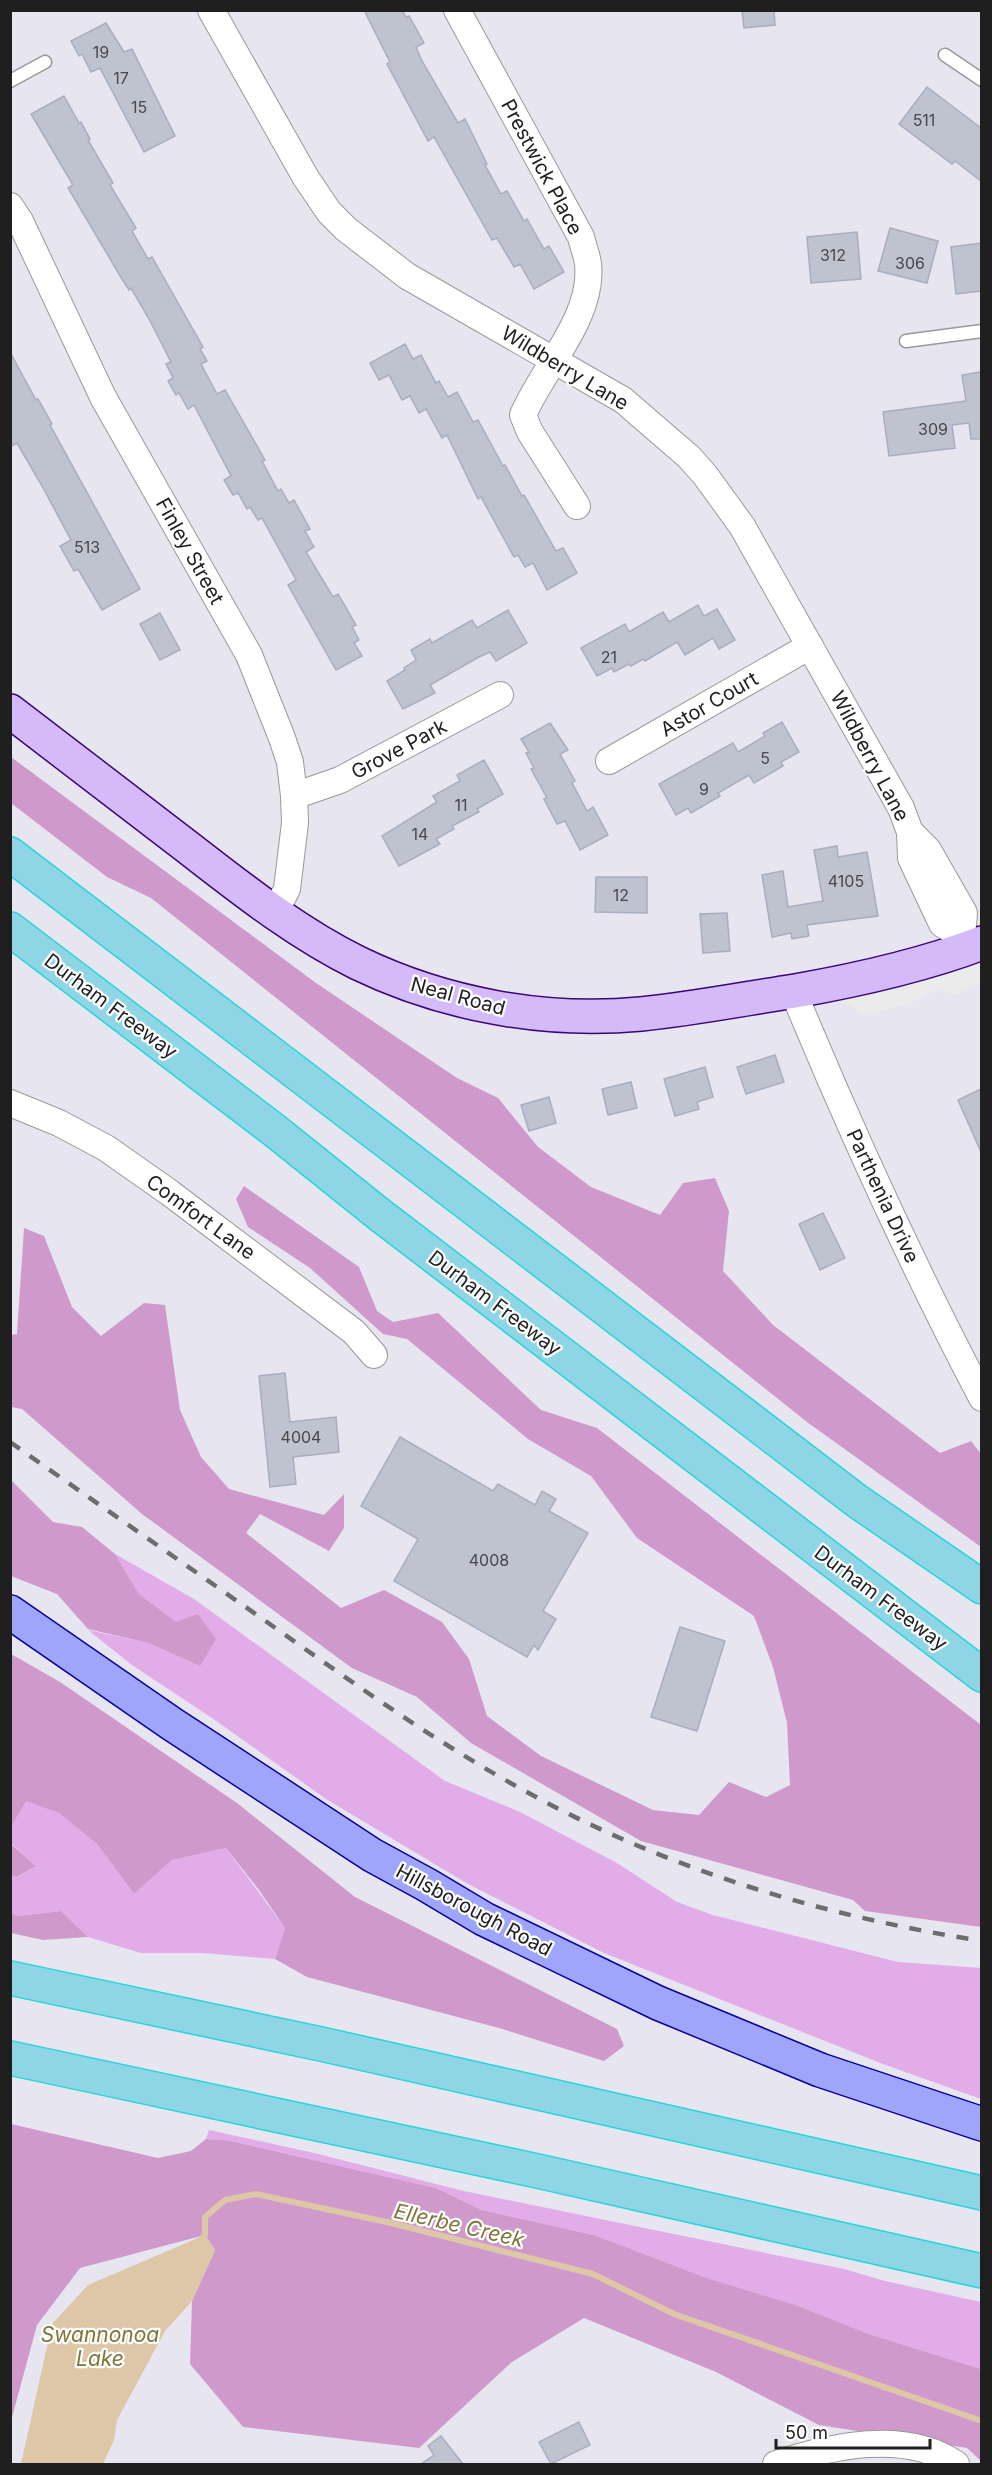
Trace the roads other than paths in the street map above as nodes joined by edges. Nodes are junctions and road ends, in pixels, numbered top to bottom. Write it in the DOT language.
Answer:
graph roads {
  1 [pos="211,10"];
  2 [pos="457,10"];
  3 [pos="945,55"];
  4 [pos="45,62"];
  5 [pos="981,80"];
  6 [pos="10,81"];
  7 [pos="10,206"];
  8 [pos="981,331"];
  9 [pos="906,341"];
  10 [pos="552,361"];
  11 [pos="577,506"];
  12 [pos="810,646"];
  13 [pos="500,695"];
  14 [pos="10,711"];
  15 [pos="609,761"];
  16 [pos="294,796"];
  17 [pos="10,854"];
  18 [pos="274,912"];
  19 [pos="10,929"];
  20 [pos="970,942"];
  21 [pos="792,991"];
  22 [pos="10,1103"];
  23 [pos="374,1355"];
  24 [pos="981,1398"];
  25 [pos="981,1587"];
  26 [pos="10,1612"];
  27 [pos="981,1675"];
  28 [pos="10,1978"];
  29 [pos="10,2058"];
  30 [pos="981,2124"];
  31 [pos="981,2193"];
  32 [pos="981,2271"];
  33 [pos="776,2464"];
  34 [pos="956,2464"];
  1 -- 10 [label="street, Wildberry Lane"];
  2 -- 10 [label="street, Prestwick Place"];
  3 -- 5 [label="lane"];
  4 -- 6 [label="lane"];
  7 -- 16 [label="street, Finley Street"];
  8 -- 9 [label="lane"];
  10 -- 11 [label="street, Prestwick Place"];
  10 -- 12 [label="street, Wildberry Lane"];
  12 -- 15 [label="street, Astor Court"];
  12 -- 20 [label="street, Wildberry Lane"];
  13 -- 16 [label="street, Grove Park"];
  14 -- 18 [label="street, Neal Road"];
  16 -- 18 [label="street, Finley Street"];
  17 -- 25 [label="highway"];
  18 -- 21 [label="street, Neal Road"];
  19 -- 27 [label="highway, Durham Freeway"];
  20 -- 21 [label="street, Neal Road"];
  21 -- 24 [label="street, Parthenia Drive"];
  22 -- 23 [label="street, Comfort Lane"];
  26 -- 30 [label="main road, Hillsborough Road"];
  28 -- 31 [label="highway"];
  29 -- 32 [label="highway"];
  33 -- 34 [label="street"];
}
